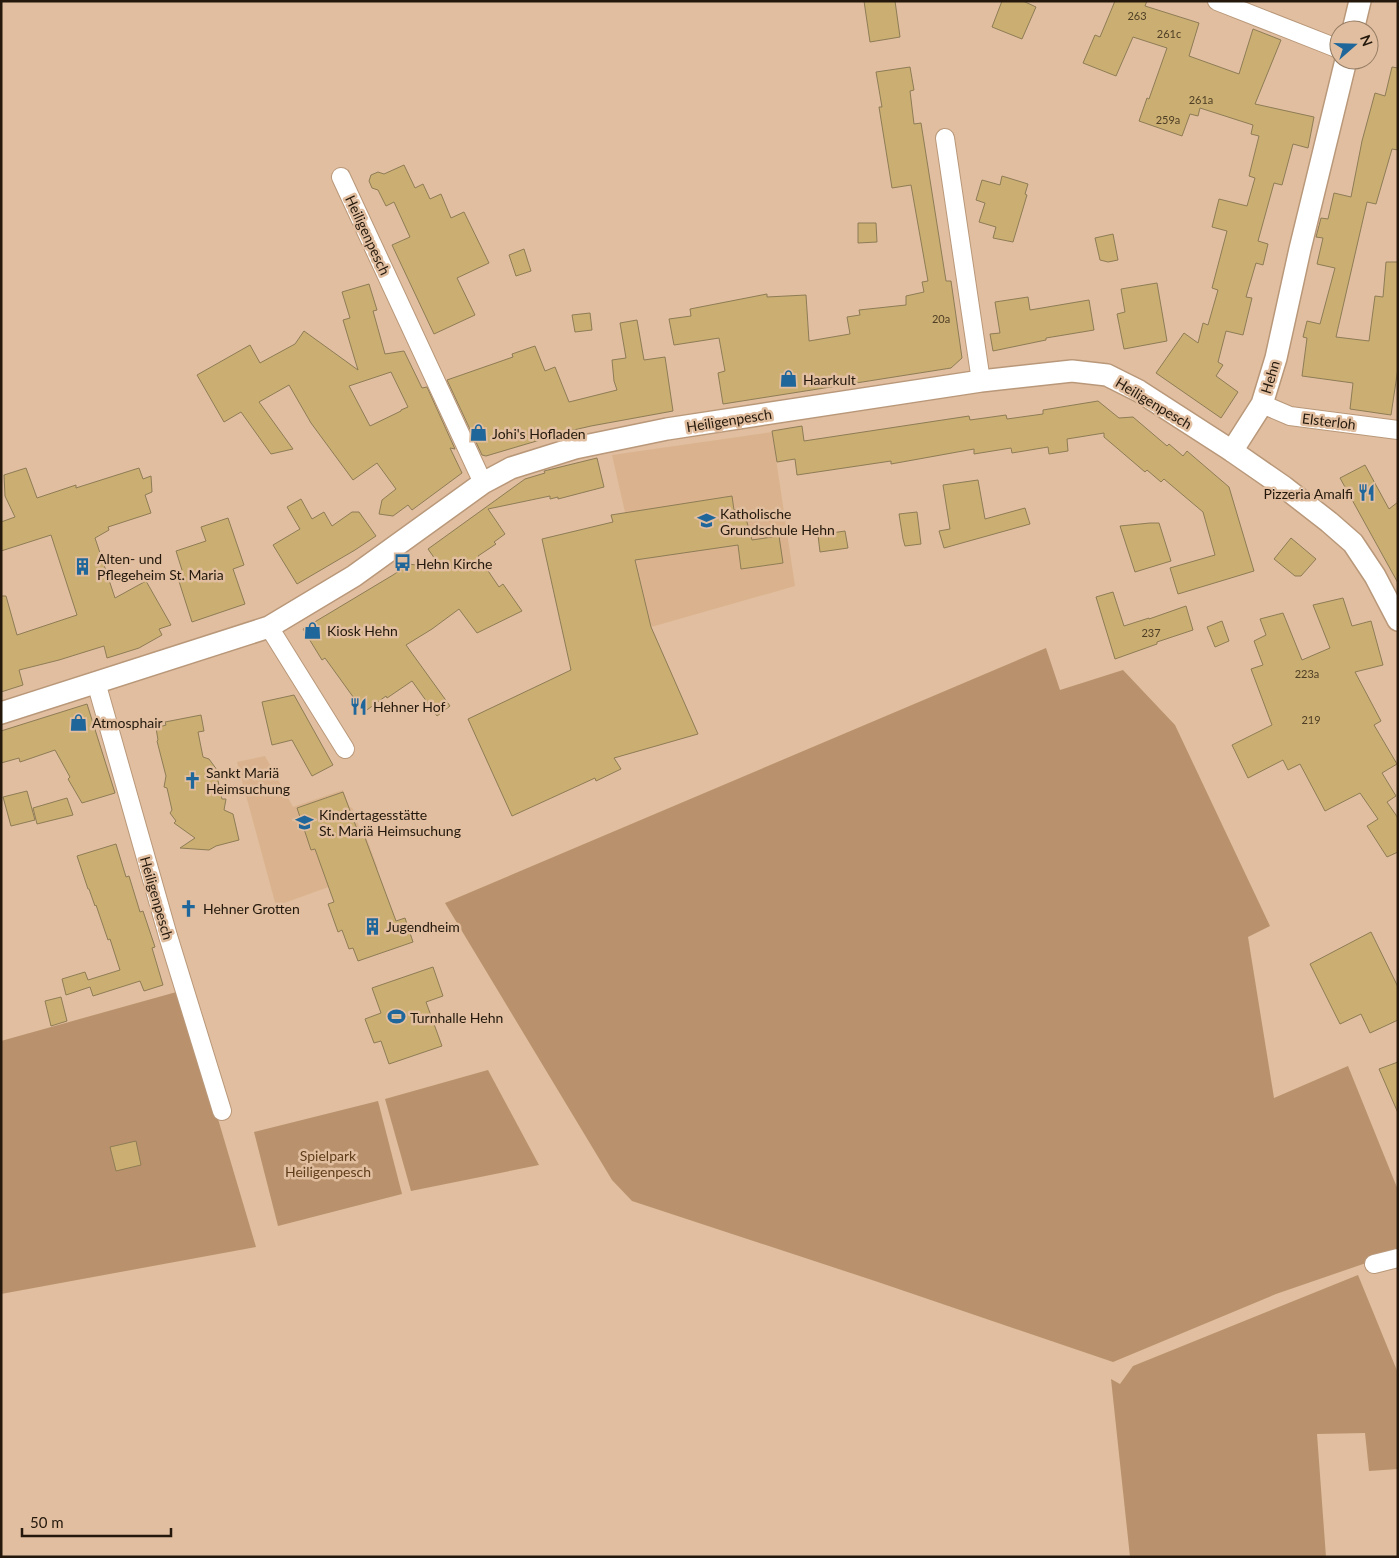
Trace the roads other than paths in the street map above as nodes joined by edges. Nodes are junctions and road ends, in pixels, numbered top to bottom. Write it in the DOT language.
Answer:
graph roads {
  1 [pos="1217,1"];
  2 [pos="1360,1"];
  3 [pos="1355,20"];
  4 [pos="1329,45"];
  5 [pos="1344,70"];
  6 [pos="945,138"];
  7 [pos="341,177"];
  8 [pos="981,381"];
  9 [pos="1262,404"];
  10 [pos="1398,430"];
  11 [pos="1232,451"];
  12 [pos="483,483"];
  13 [pos="1398,620"];
  14 [pos="269,628"];
  15 [pos="96,682"];
  16 [pos="1,713"];
  17 [pos="345,749"];
  18 [pos="222,1112"];
  19 [pos="1398,1258"];
  20 [pos="1374,1264"];
  1 -- 4 [label="street"];
  2 -- 3 [label="street"];
  5 -- 9 [label="street, Hehn"];
  6 -- 8 [label="street"];
  7 -- 12 [label="street, Heiligenpesch"];
  8 -- 11 [label="street, Heiligenpesch"];
  8 -- 12 [label="street, Heiligenpesch"];
  9 -- 10 [label="street, Elsterloh"];
  9 -- 11 [label="street, Hehn"];
  11 -- 13 [label="street"];
  12 -- 14 [label="street, Heiligenpesch"];
  14 -- 15 [label="street, Heiligenpesch"];
  14 -- 17 [label="street"];
  15 -- 16 [label="street, Heiligenpesch"];
  15 -- 18 [label="street, Heiligenpesch"];
  19 -- 20 [label="street"];
}
